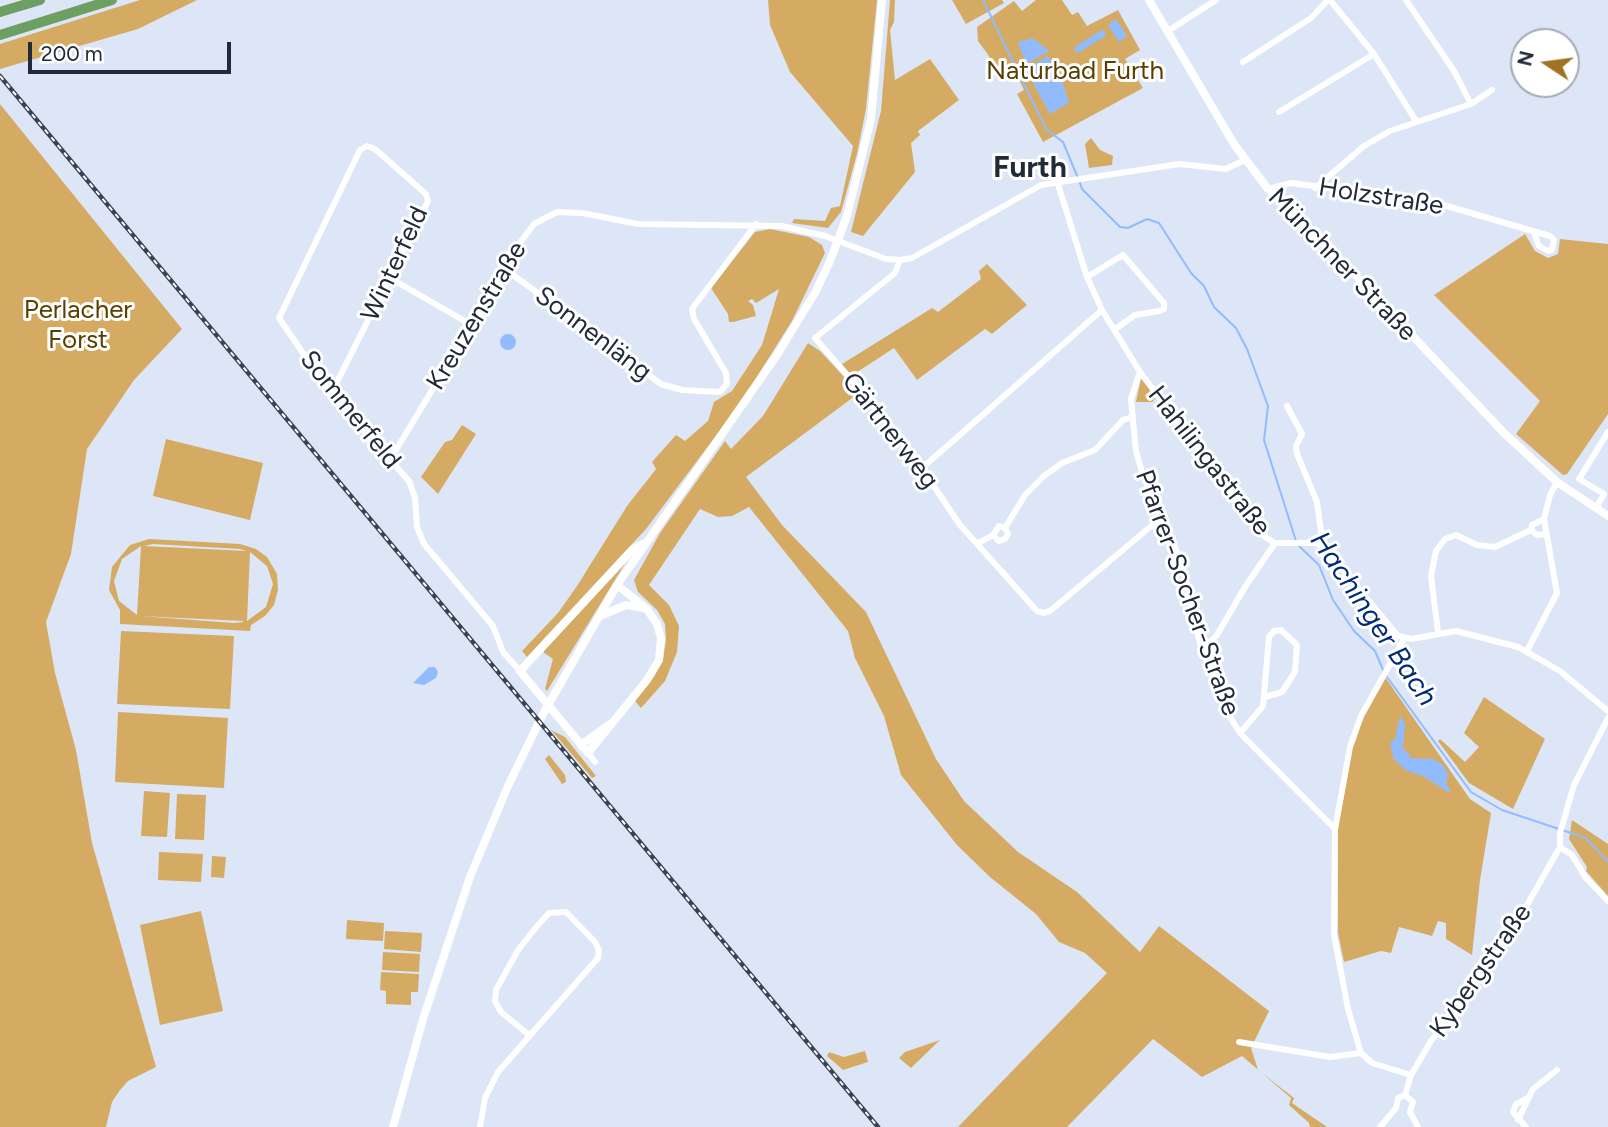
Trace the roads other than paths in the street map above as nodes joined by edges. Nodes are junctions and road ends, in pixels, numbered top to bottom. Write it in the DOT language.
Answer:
graph roads {
  1 [pos="40,0"];
  2 [pos="112,0"];
  3 [pos="882,0"];
  4 [pos="1149,0"];
  5 [pos="1329,0"];
  6 [pos="1406,0"];
  7 [pos="1212,1"];
  8 [pos="0,12"];
  9 [pos="1168,31"];
  10 [pos="0,35"];
  11 [pos="1374,54"];
  12 [pos="1243,62"];
  13 [pos="1492,90"];
  14 [pos="1471,104"];
  15 [pos="1279,112"];
  16 [pos="1416,121"];
  17 [pos="374,149"];
  18 [pos="1245,160"];
  19 [pos="1058,181"];
  20 [pos="1315,188"];
  21 [pos="1268,189"];
  22 [pos="756,224"];
  23 [pos="1534,233"];
  24 [pos="838,241"];
  25 [pos="900,260"];
  26 [pos="505,266"];
  27 [pos="1087,277"];
  28 [pos="390,278"];
  29 [pos="1102,310"];
  30 [pos="470,324"];
  31 [pos="1114,330"];
  32 [pos="1140,372"];
  33 [pos="331,394"];
  34 [pos="1287,406"];
  35 [pos="1132,417"];
  36 [pos="1608,432"];
  37 [pos="390,460"];
  38 [pos="921,469"];
  39 [pos="1557,482"];
  40 [pos="1596,508"];
  41 [pos="1608,516"];
  42 [pos="1162,517"];
  43 [pos="1544,519"];
  44 [pos="1005,528"];
  45 [pos="1531,530"];
  46 [pos="1546,534"];
  47 [pos="993,535"];
  48 [pos="647,542"];
  49 [pos="1275,543"];
  50 [pos="977,544"];
  51 [pos="1320,545"];
  52 [pos="617,586"];
  53 [pos="647,609"];
  54 [pos="597,617"];
  55 [pos="1438,632"];
  56 [pos="1404,639"];
  57 [pos="1202,649"];
  58 [pos="1527,651"];
  59 [pos="520,671"];
  60 [pos="1265,697"];
  61 [pos="1608,711"];
  62 [pos="1608,718"];
  63 [pos="610,724"];
  64 [pos="1240,733"];
  65 [pos="581,745"];
  66 [pos="588,753"];
  67 [pos="595,762"];
  68 [pos="1335,829"];
  69 [pos="1560,847"];
  70 [pos="1608,901"];
  71 [pos="528,1035"];
  72 [pos="1239,1042"];
  73 [pos="1362,1053"];
  74 [pos="1557,1070"];
  75 [pos="1412,1075"];
  76 [pos="1405,1095"];
  77 [pos="1396,1108"];
  78 [pos="1410,1112"];
  79 [pos="395,1127"];
  80 [pos="481,1127"];
  81 [pos="1380,1127"];
  82 [pos="1418,1127"];
  83 [pos="1526,1127"];
  1 -- 8 [label="highway"];
  2 -- 10 [label="highway"];
  3 -- 24 [label="main road"];
  4 -- 9 [label="main road, Münchner Straße"];
  5 -- 11 [label="street"];
  5 -- 12 [label="street"];
  6 -- 14 [label="street"];
  7 -- 9 [label="street"];
  9 -- 18 [label="main road, Münchner Straße"];
  11 -- 15 [label="street"];
  11 -- 16 [label="street"];
  13 -- 14 [label="street"];
  14 -- 16 [label="street"];
  16 -- 20 [label="street"];
  17 -- 28 [label="street, Winterfeld"];
  17 -- 33 [label="street, Sommerfeld"];
  18 -- 19 [label="street"];
  18 -- 21 [label="main road, Münchner Straße"];
  19 -- 25 [label="street"];
  19 -- 27 [label="street, Hahilingastraße"];
  20 -- 21 [label="street, Holzstraße"];
  20 -- 23 [label="street, Holzstraße"];
  21 -- 39 [label="main road, Münchner Straße"];
  22 -- 24 [label="street, Kreuzenstraße"];
  22 -- 26 [label="street, Kreuzenstraße"];
  22 -- 26 [label="street, Sonnenläng"];
  24 -- 25 [label="street, Kreuzenstraße"];
  24 -- 48 [label="main road"];
  25 -- 38 [label="street, Gärtnerweg"];
  26 -- 30 [label="street, Kreuzenstraße"];
  27 -- 29 [label="street, Hahilingastraße"];
  27 -- 31 [label="street"];
  28 -- 30 [label="street"];
  28 -- 33 [label="street, Winterfeld"];
  29 -- 31 [label="street, Hahilingastraße"];
  29 -- 38 [label="street"];
  30 -- 37 [label="street, Kreuzenstraße"];
  31 -- 32 [label="street, Hahilingastraße"];
  32 -- 35 [label="street, Pfarrer-Socher-Straße"];
  32 -- 49 [label="street, Hahilingastraße"];
  33 -- 37 [label="street, Sommerfeld"];
  34 -- 51 [label="street"];
  35 -- 42 [label="street, Pfarrer-Socher-Straße"];
  35 -- 44 [label="street"];
  36 -- 40 [label="street"];
  37 -- 59 [label="street, Sommerfeld"];
  38 -- 50 [label="street, Gärtnerweg"];
  39 -- 40 [label="main road, Münchner Straße"];
  39 -- 43 [label="street"];
  40 -- 41 [label="main road, Münchner Straße"];
  42 -- 50 [label="street, Gärtnerweg"];
  42 -- 57 [label="street, Pfarrer-Socher-Straße"];
  43 -- 45 [label="street"];
  43 -- 46 [label="street"];
  44 -- 47 [label="street"];
  44 -- 47 [label="street"];
  45 -- 46 [label="street"];
  45 -- 55 [label="street"];
  46 -- 58 [label="street"];
  47 -- 50 [label="street"];
  48 -- 52 [label="main road"];
  48 -- 59 [label="main road"];
  49 -- 51 [label="street, Hahilingastraße"];
  49 -- 57 [label="street"];
  51 -- 56 [label="street"];
  52 -- 53 [label="main road"];
  52 -- 54 [label="main road"];
  53 -- 54 [label="main road"];
  53 -- 63 [label="main road"];
  54 -- 79 [label="main road"];
  55 -- 56 [label="street"];
  55 -- 58 [label="street"];
  56 -- 68 [label="street"];
  57 -- 64 [label="street, Pfarrer-Socher-Straße"];
  58 -- 61 [label="street"];
  59 -- 65 [label="main road"];
  60 -- 60 [label="street"];
  60 -- 64 [label="street"];
  62 -- 69 [label="street, Kybergstraße"];
  63 -- 65 [label="main road"];
  63 -- 66 [label="main road"];
  64 -- 68 [label="street, Pfarrer-Socher-Straße"];
  65 -- 66 [label="main road"];
  66 -- 67 [label="street"];
  68 -- 73 [label="street"];
  69 -- 70 [label="street"];
  69 -- 75 [label="street, Kybergstraße"];
  71 -- 71 [label="street"];
  71 -- 80 [label="street"];
  72 -- 73 [label="street"];
  73 -- 75 [label="street"];
  74 -- 83 [label="street"];
  75 -- 76 [label="street, Kybergstraße"];
  76 -- 77 [label="street, Kybergstraße"];
  76 -- 78 [label="street"];
  77 -- 78 [label="street"];
  77 -- 81 [label="street, Kybergstraße"];
  78 -- 82 [label="street"];
}
